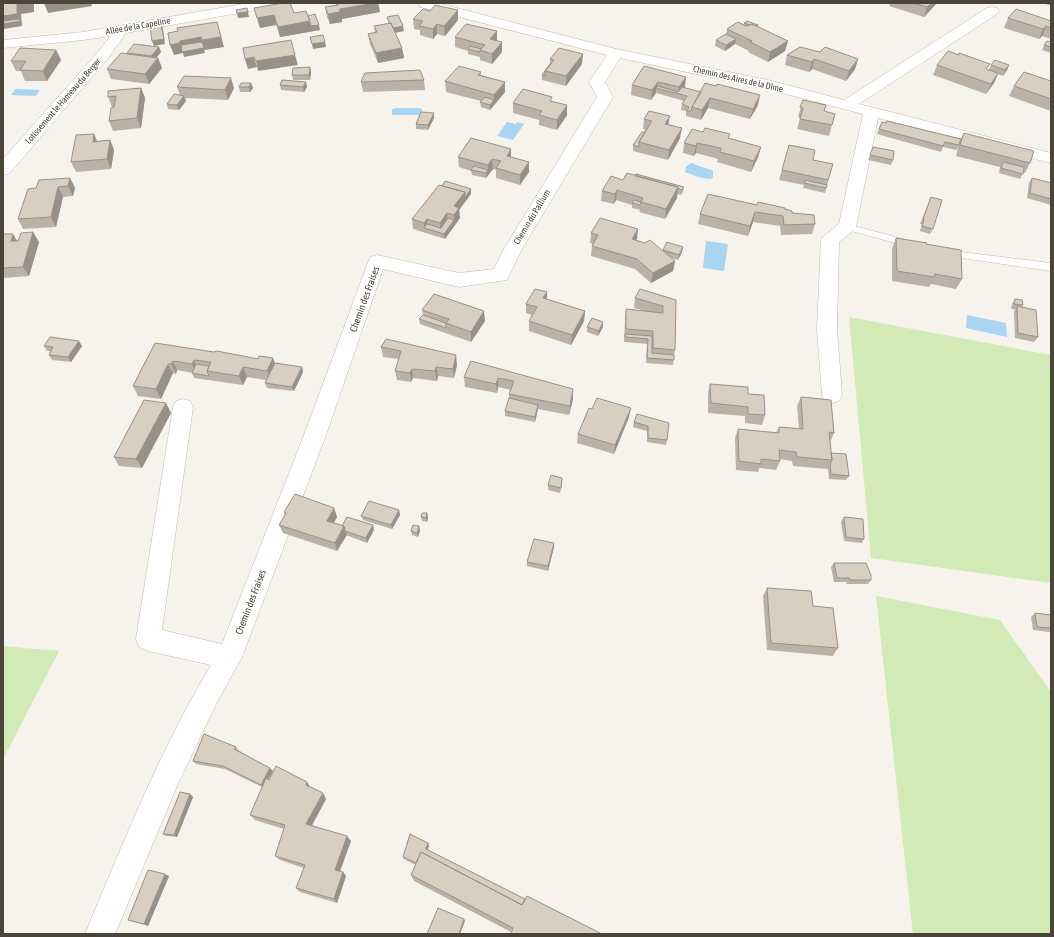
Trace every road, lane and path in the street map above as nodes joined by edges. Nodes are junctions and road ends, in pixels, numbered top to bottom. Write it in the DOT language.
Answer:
graph roads {
  1 [pos="273,3"];
  2 [pos="425,4"];
  3 [pos="992,11"];
  4 [pos="121,30"];
  5 [pos="83,36"];
  6 [pos="3,44"];
  7 [pos="616,53"];
  8 [pos="104,54"];
  9 [pos="845,106"];
  10 [pos="872,112"];
  11 [pos="1051,158"];
  12 [pos="3,170"];
  13 [pos="847,227"];
  14 [pos="920,247"];
  15 [pos="934,251"];
  16 [pos="377,261"];
  17 [pos="1051,267"];
  18 [pos="832,395"];
  19 [pos="183,407"];
  20 [pos="229,657"];
  21 [pos="100,934"];
  1 -- 4 [label="street, Allée de la Capeline"];
  2 -- 7 [label="street, Chemin des Aires de la Dîme"];
  3 -- 9 [label="street"];
  4 -- 5 [label="street, Allée de la Capeline"];
  4 -- 8 [label="street, Lotissement le Hameau du Berger"];
  5 -- 6 [label="street, Allée de la Capeline"];
  5 -- 8 [label="street"];
  7 -- 9 [label="street, Chemin des Aires de la Dîme"];
  7 -- 16 [label="street, Chemin du Pallium"];
  8 -- 12 [label="street, Lotissement le Hameau du Berger"];
  9 -- 10 [label="street, Chemin des Aires de la Dîme"];
  10 -- 11 [label="street, Chemin des Aires de la Dîme"];
  10 -- 13 [label="street"];
  13 -- 14 [label="lane"];
  13 -- 18 [label="street"];
  15 -- 17 [label="lane"];
  16 -- 20 [label="street, Chemin des Fraises"];
  19 -- 20 [label="street"];
  20 -- 21 [label="street, Chemin des Fraises"];
}
